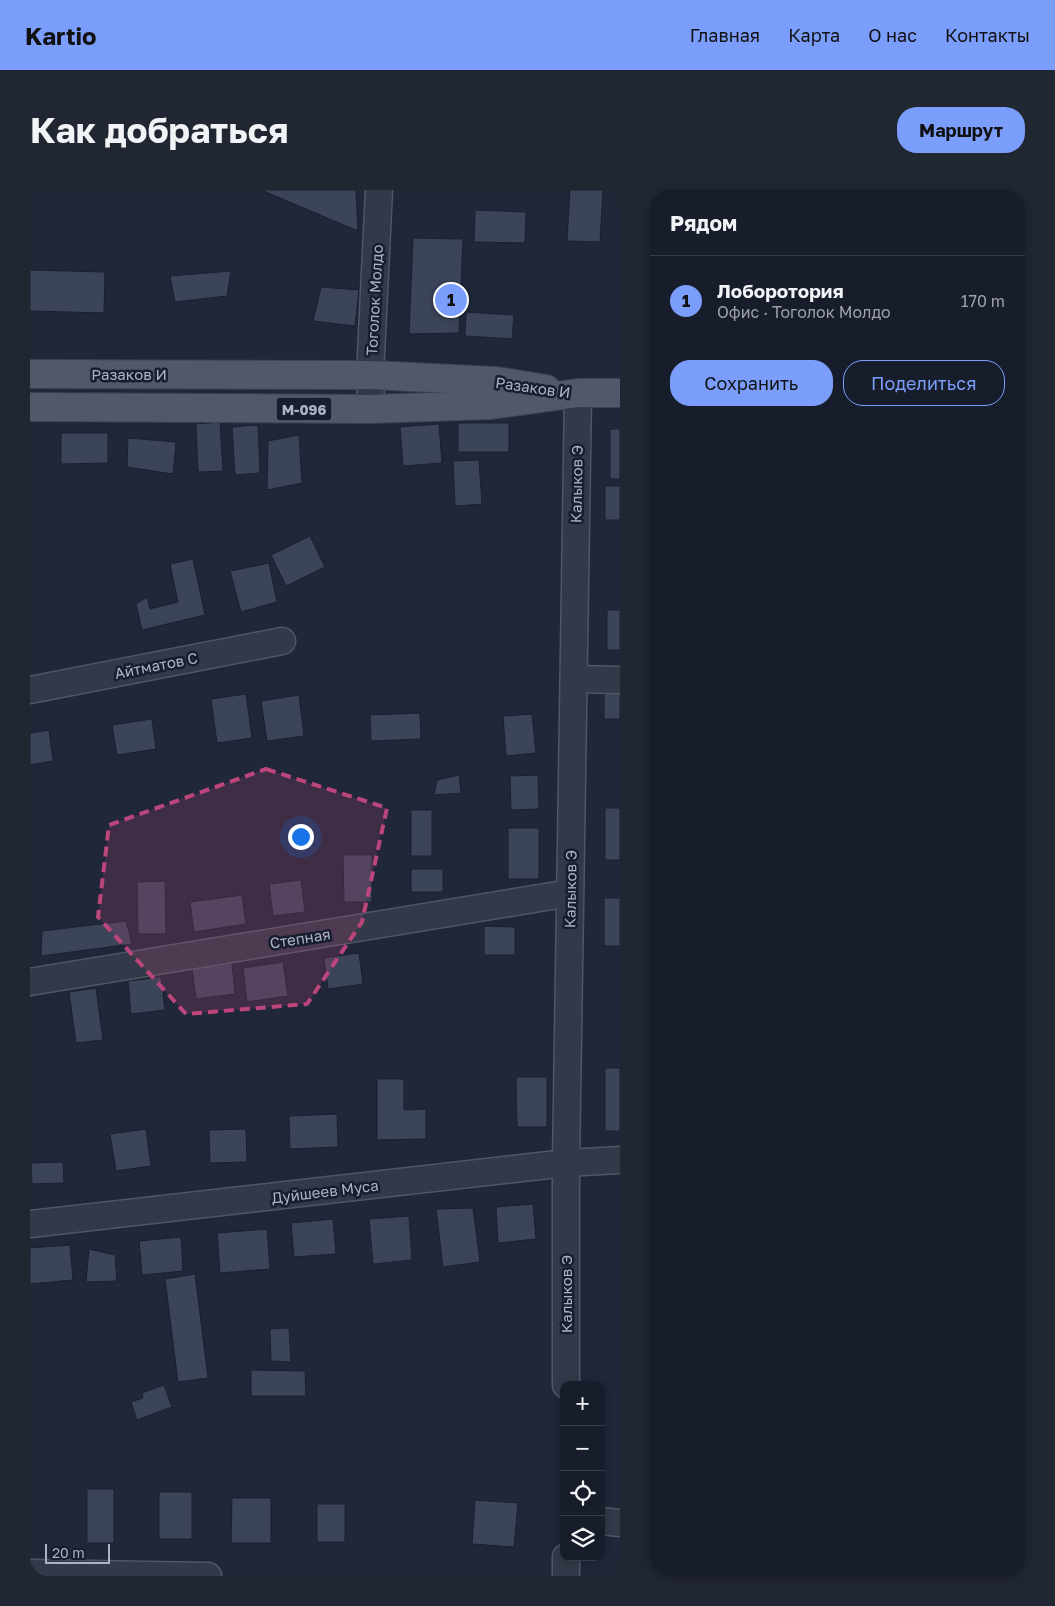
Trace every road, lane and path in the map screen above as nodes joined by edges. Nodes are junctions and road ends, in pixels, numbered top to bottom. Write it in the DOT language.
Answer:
graph roads {
  1 [pos="379,190"];
  2 [pos="30,374"];
  3 [pos="370,376"];
  4 [pos="578,393"];
  5 [pos="620,393"];
  6 [pos="30,407"];
  7 [pos="370,409"];
  8 [pos="282,641"];
  9 [pos="574,680"];
  10 [pos="620,680"];
  11 [pos="30,690"];
  12 [pos="570,893"];
  13 [pos="30,982"];
  14 [pos="620,1160"];
  15 [pos="566,1163"];
  16 [pos="30,1224"];
  17 [pos="566,1381"];
  18 [pos="605,1521"];
  19 [pos="620,1523"];
  20 [pos="566,1561"];
  21 [pos="30,1574"];
  22 [pos="208,1576"];
  23 [pos="566,1576"];
  1 -- 3 [label="street, Тоголок Молдо"];
  2 -- 3 [label="main road, Разаков И / М-096"];
  3 -- 4 [label="main road, Разаков И / М-096"];
  3 -- 7 [label="street, Тоголок Молдо"];
  4 -- 5 [label="main road, М-096"];
  4 -- 7 [label="main road, Разаков И / М-096"];
  4 -- 9 [label="street, Калыков Э"];
  6 -- 7 [label="main road, Разаков И / М-096"];
  8 -- 11 [label="street, Айтматов С"];
  9 -- 10 [label="street"];
  9 -- 12 [label="street, Калыков Э"];
  12 -- 13 [label="street, Степная"];
  12 -- 15 [label="street, Калыков Э"];
  14 -- 15 [label="street, Дуйшеев Муса"];
  15 -- 16 [label="street, Дуйшеев Муса"];
  15 -- 17 [label="street, Калыков Э"];
  18 -- 19 [label="street"];
  20 -- 23 [label="street"];
  21 -- 22 [label="street"];
}
